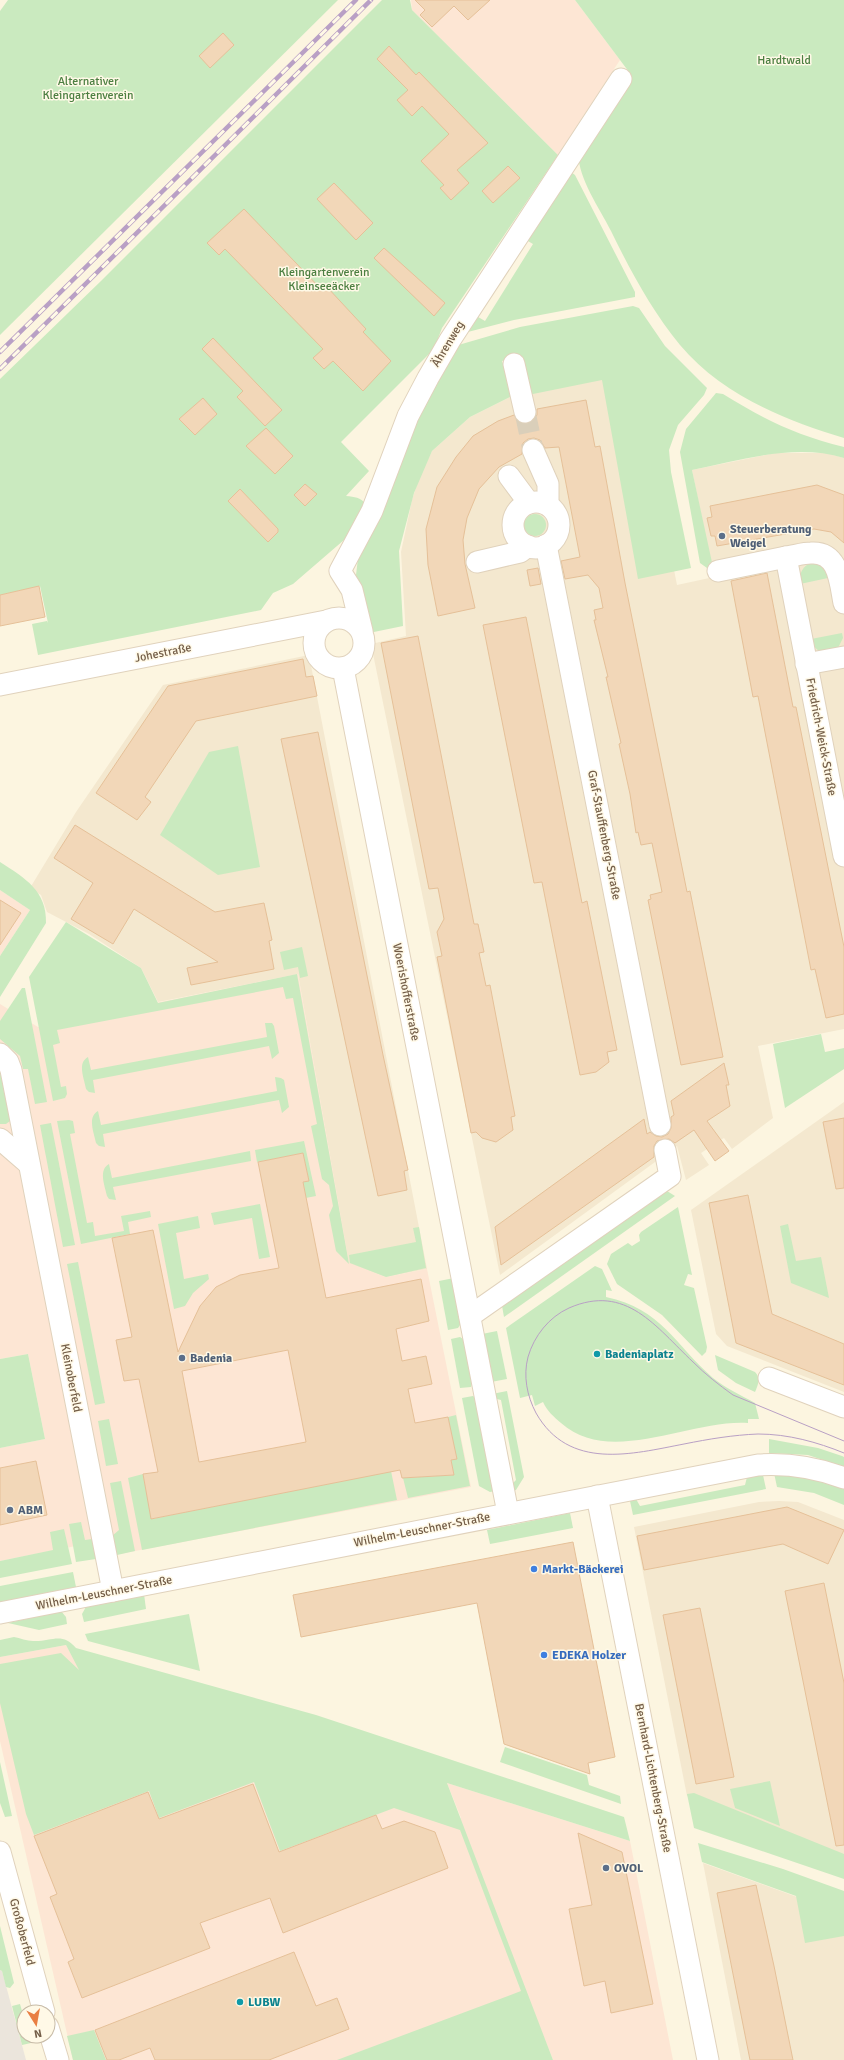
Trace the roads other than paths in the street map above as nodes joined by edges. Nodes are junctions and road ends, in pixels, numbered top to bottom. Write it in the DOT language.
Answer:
graph roads {
  1 [pos="621,79"];
  2 [pos="514,364"];
  3 [pos="525,412"];
  4 [pos="533,450"];
  5 [pos="509,476"];
  6 [pos="538,504"];
  7 [pos="537,546"];
  8 [pos="786,557"];
  9 [pos="476,562"];
  10 [pos="718,571"];
  11 [pos="844,603"];
  12 [pos="326,621"];
  13 [pos="362,631"];
  14 [pos="844,657"];
  15 [pos="806,664"];
  16 [pos="343,668"];
  17 [pos="0,686"];
  18 [pos="844,856"];
  19 [pos="0,1054"];
  20 [pos="660,1125"];
  21 [pos="0,1139"];
  22 [pos="665,1150"];
  23 [pos="29,1164"];
  24 [pos="470,1316"];
  25 [pos="770,1378"];
  26 [pos="844,1407"];
  27 [pos="844,1478"];
  28 [pos="597,1496"];
  29 [pos="508,1513"];
  30 [pos="113,1591"];
  31 [pos="0,1613"];
  32 [pos="0,1852"];
  33 [pos="42,2004"];
  34 [pos="53,2044"];
  35 [pos="58,2060"];
  36 [pos="708,2060"];
  1 -- 13 [label="street, Ährenweg"];
  2 -- 3 [label="street"];
  4 -- 6 [label="street"];
  5 -- 6 [label="street"];
  6 -- 7 [label="street"];
  6 -- 7 [label="street"];
  7 -- 9 [label="street"];
  7 -- 20 [label="street, Graf-Stauffenberg-Straße"];
  8 -- 10 [label="street"];
  8 -- 11 [label="street"];
  8 -- 15 [label="street, Friedrich-Weick-Straße"];
  12 -- 13 [label="street"];
  12 -- 16 [label="street"];
  12 -- 17 [label="street, Johestraße"];
  13 -- 16 [label="street"];
  14 -- 15 [label="street, Friedrich-Weick-Straße"];
  15 -- 18 [label="street, Friedrich-Weick-Straße"];
  16 -- 24 [label="street, Woerishofferstraße"];
  19 -- 23 [label="street, Kleinoberfeld"];
  21 -- 23 [label="street"];
  22 -- 24 [label="street"];
  23 -- 30 [label="street, Kleinoberfeld"];
  24 -- 29 [label="street"];
  25 -- 26 [label="street"];
  27 -- 28 [label="street, Wilhelm-Leuschner-Straße"];
  28 -- 29 [label="street, Wilhelm-Leuschner-Straße"];
  28 -- 36 [label="street, Bernhard-Lichtenberg-Straße"];
  29 -- 30 [label="street, Wilhelm-Leuschner-Straße"];
  30 -- 31 [label="street, Wilhelm-Leuschner-Straße"];
  32 -- 33 [label="street, Großoberfeld"];
  34 -- 35 [label="street"];
}
